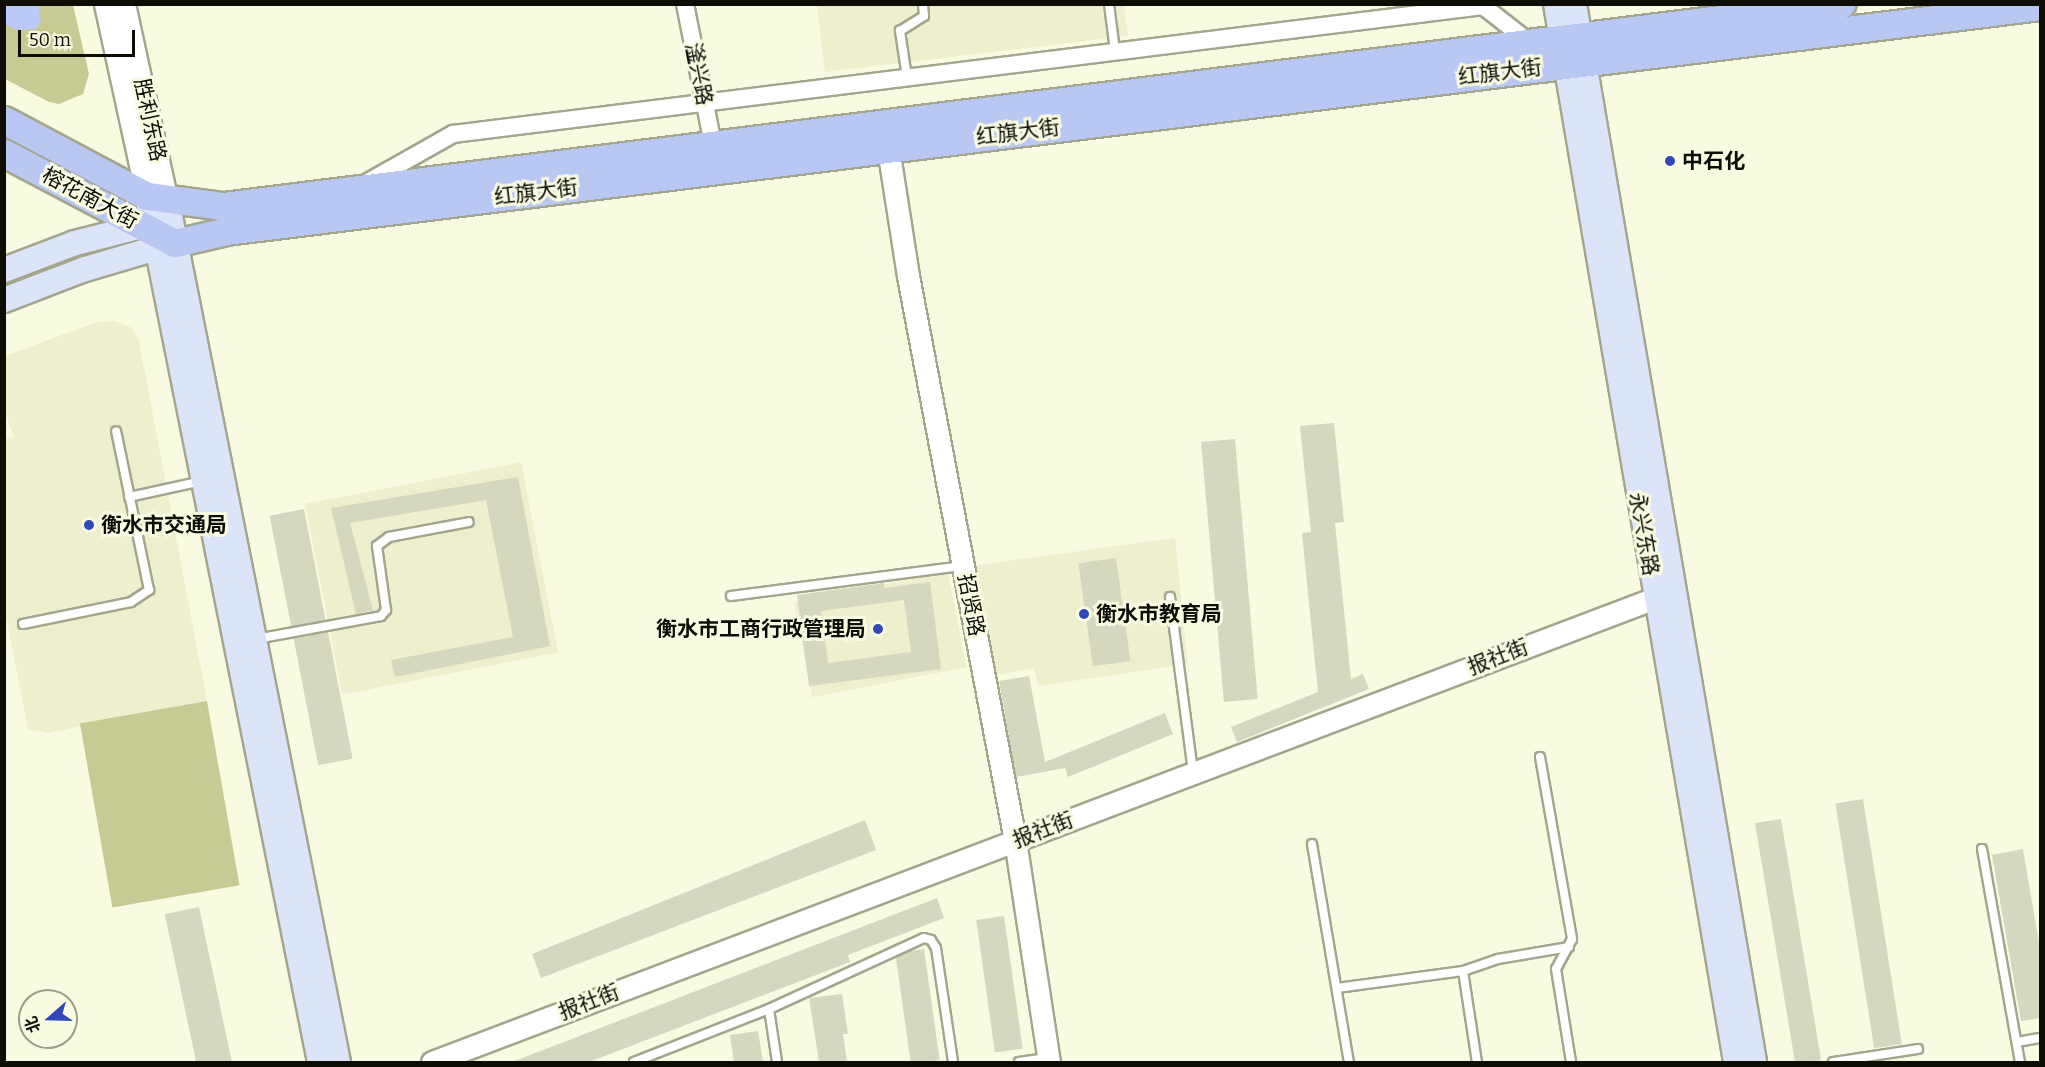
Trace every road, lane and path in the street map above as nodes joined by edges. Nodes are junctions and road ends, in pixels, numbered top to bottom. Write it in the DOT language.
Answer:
graph roads {
  1 [pos="105,4"];
  2 [pos="124,4"];
  3 [pos="685,4"];
  4 [pos="923,4"];
  5 [pos="1109,4"];
  6 [pos="1556,4"];
  7 [pos="1574,4"];
  8 [pos="1841,4"];
  9 [pos="2040,6"];
  10 [pos="1529,42"];
  11 [pos="1572,50"];
  12 [pos="1115,51"];
  13 [pos="907,77"];
  14 [pos="705,102"];
  15 [pos="4,120"];
  16 [pos="713,144"];
  17 [pos="888,148"];
  18 [pos="4,153"];
  19 [pos="356,189"];
  20 [pos="158,223"];
  21 [pos="4,270"];
  22 [pos="4,300"];
  23 [pos="116,431"];
  24 [pos="205,481"];
  25 [pos="129,497"];
  26 [pos="469,522"];
  27 [pos="964,566"];
  28 [pos="731,596"];
  29 [pos="1170,597"];
  30 [pos="1655,598"];
  31 [pos="23,624"];
  32 [pos="255,639"];
  33 [pos="1540,757"];
  34 [pos="1194,773"];
  35 [pos="1015,840"];
  36 [pos="1312,844"];
  37 [pos="1982,849"];
  38 [pos="1569,947"];
  39 [pos="1463,971"];
  40 [pos="1336,988"];
  41 [pos="769,1009"];
  42 [pos="2040,1038"];
  43 [pos="2017,1042"];
  44 [pos="1918,1049"];
  45 [pos="1049,1060"];
  46 [pos="320,1062"];
  47 [pos="338,1062"];
  48 [pos="432,1062"];
  49 [pos="634,1062"];
  50 [pos="777,1062"];
  51 [pos="952,1062"];
  52 [pos="1019,1062"];
  53 [pos="1349,1062"];
  54 [pos="1477,1062"];
  55 [pos="1571,1062"];
  56 [pos="1736,1062"];
  57 [pos="1754,1062"];
  58 [pos="1833,1062"];
  59 [pos="2020,1062"];
  1 -- 20 [label="street, 胜利东路"];
  2 -- 20 [label="street, 胜利东路"];
  3 -- 14 [label="street, 滏兴路"];
  4 -- 13 [label="lane"];
  5 -- 12 [label="lane"];
  6 -- 11 [label="main road, 永兴东路"];
  7 -- 11 [label="main road, 永兴东路"];
  8 -- 11 [label="main road, 红旗大街"];
  9 -- 11 [label="main road, 红旗大街"];
  10 -- 11 [label="main road, 红旗大街"];
  10 -- 12 [label="street"];
  10 -- 16 [label="main road, 红旗大街"];
  11 -- 17 [label="main road, 红旗大街"];
  11 -- 30 [label="main road, 永兴东路"];
  11 -- 57 [label="main road, 永兴东路"];
  12 -- 13 [label="street"];
  13 -- 14 [label="street"];
  14 -- 16 [label="street, 滏兴路"];
  14 -- 19 [label="street"];
  15 -- 20 [label="main road, 榕花南大街"];
  16 -- 19 [label="main road, 红旗大街"];
  17 -- 20 [label="main road, 红旗大街"];
  17 -- 27 [label="street, 招贤路"];
  18 -- 20 [label="main road, 榕花南大街"];
  19 -- 20 [label="main road, 红旗大街"];
  20 -- 21 [label="main road, 红旗大街"];
  20 -- 22 [label="main road, 红旗大街"];
  20 -- 24 [label="main road"];
  20 -- 32 [label="main road"];
  23 -- 25 [label="lane"];
  24 -- 25 [label="lane"];
  24 -- 46 [label="main road"];
  25 -- 31 [label="lane"];
  26 -- 32 [label="lane"];
  27 -- 28 [label="lane"];
  27 -- 35 [label="street, 招贤路"];
  29 -- 34 [label="lane"];
  30 -- 34 [label="street, 报社街"];
  30 -- 56 [label="main road, 永兴东路"];
  32 -- 47 [label="main road"];
  33 -- 38 [label="lane"];
  34 -- 35 [label="street, 报社街"];
  35 -- 45 [label="street, 招贤路"];
  35 -- 48 [label="street, 报社街"];
  36 -- 40 [label="lane"];
  37 -- 43 [label="lane"];
  38 -- 39 [label="lane"];
  38 -- 55 [label="lane"];
  39 -- 40 [label="lane"];
  39 -- 54 [label="lane"];
  40 -- 53 [label="lane"];
  41 -- 49 [label="lane"];
  41 -- 50 [label="lane"];
  41 -- 51 [label="lane"];
  42 -- 43 [label="lane"];
  43 -- 59 [label="lane"];
  44 -- 58 [label="lane"];
  45 -- 52 [label="lane"];
}
